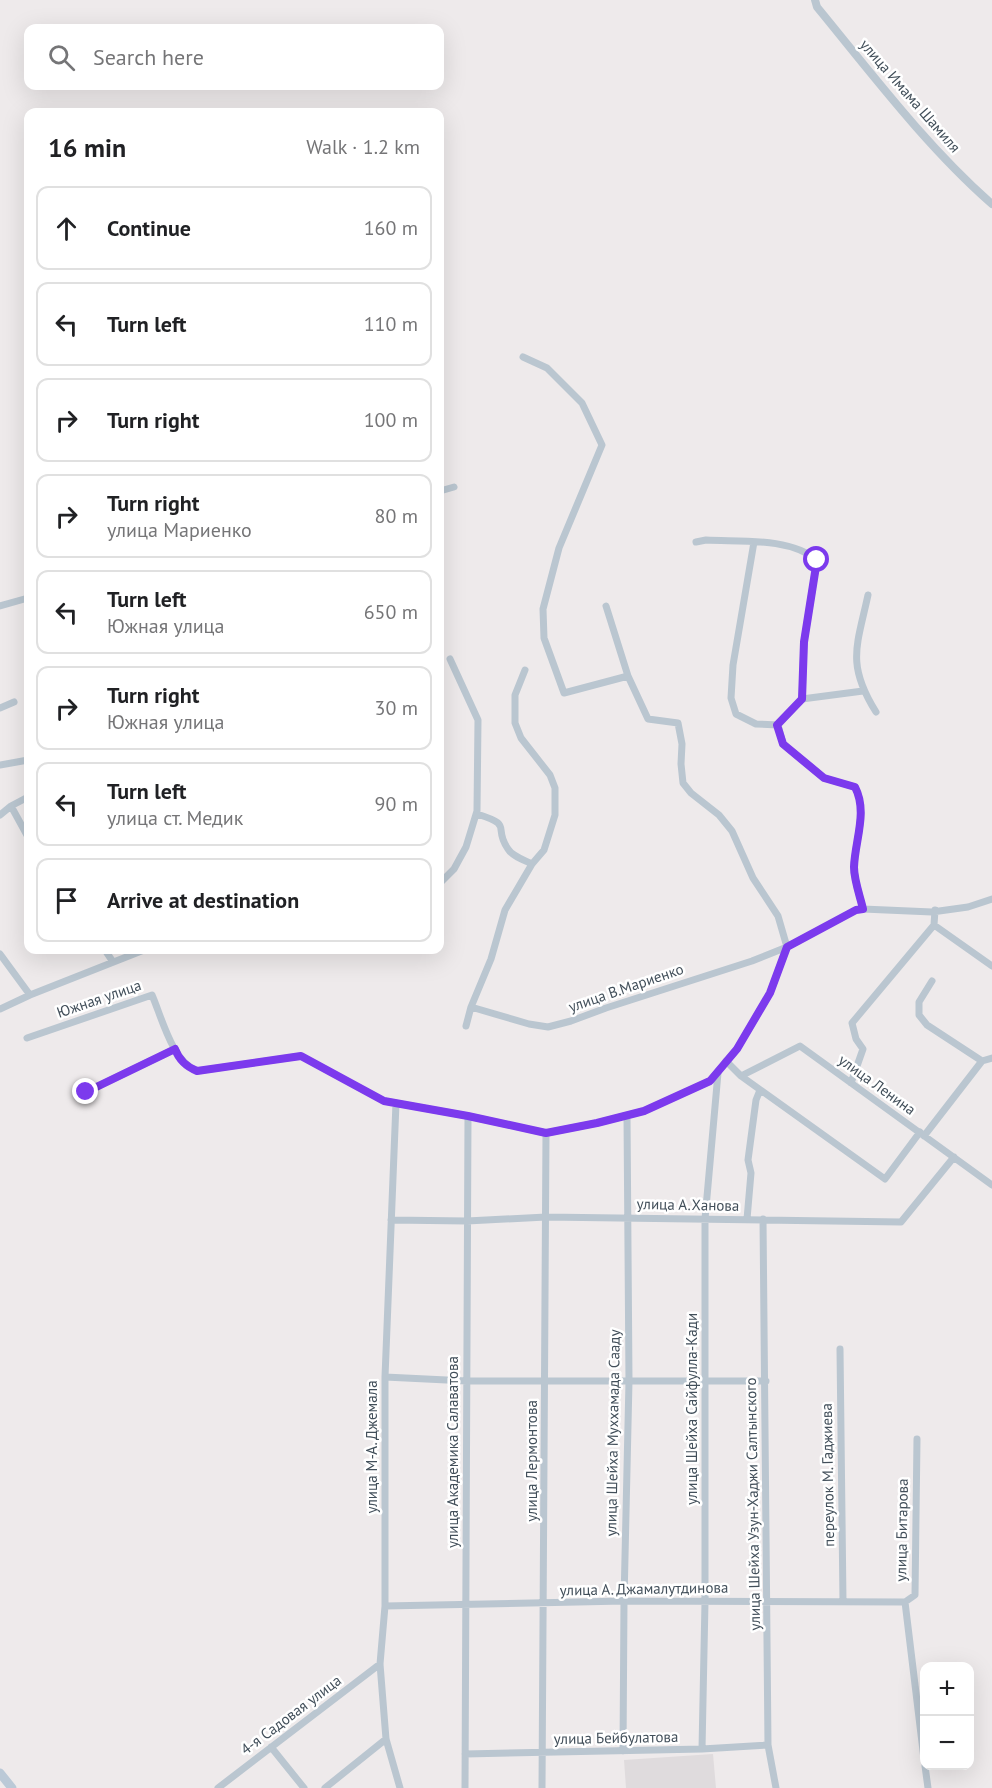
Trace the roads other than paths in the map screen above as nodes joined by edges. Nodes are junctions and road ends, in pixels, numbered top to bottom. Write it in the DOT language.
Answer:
graph roads {
  1 [pos="814,0"];
  2 [pos="992,204"];
  3 [pos="523,357"];
  4 [pos="454,487"];
  5 [pos="444,490"];
  6 [pos="696,542"];
  7 [pos="754,542"];
  8 [pos="868,595"];
  9 [pos="24,599"];
  10 [pos="0,606"];
  11 [pos="606,606"];
  12 [pos="450,659"];
  13 [pos="525,670"];
  14 [pos="628,676"];
  15 [pos="863,691"];
  16 [pos="802,699"];
  17 [pos="14,702"];
  18 [pos="0,708"];
  19 [pos="876,712"];
  20 [pos="777,725"];
  21 [pos="24,761"];
  22 [pos="0,765"];
  23 [pos="24,799"];
  24 [pos="11,806"];
  25 [pos="477,814"];
  26 [pos="0,815"];
  27 [pos="24,830"];
  28 [pos="532,864"];
  29 [pos="444,879"];
  30 [pos="992,899"];
  31 [pos="863,909"];
  32 [pos="935,911"];
  33 [pos="933,925"];
  34 [pos="787,947"];
  35 [pos="0,954"];
  36 [pos="108,954"];
  37 [pos="134,954"];
  38 [pos="113,962"];
  39 [pos="992,966"];
  40 [pos="932,981"];
  41 [pos="30,994"];
  42 [pos="471,1007"];
  43 [pos="0,1009"];
  44 [pos="466,1026"];
  45 [pos="27,1038"];
  46 [pos="175,1049"];
  47 [pos="992,1058"];
  48 [pos="726,1061"];
  49 [pos="982,1061"];
  50 [pos="719,1070"];
  51 [pos="741,1076"];
  52 [pos="851,1083"];
  53 [pos="760,1090"];
  54 [pos="86,1092"];
  55 [pos="396,1103"];
  56 [pos="468,1116"];
  57 [pos="627,1116"];
  58 [pos="546,1133"];
  59 [pos="922,1134"];
  60 [pos="954,1157"];
  61 [pos="992,1185"];
  62 [pos="546,1217"];
  63 [pos="628,1218"];
  64 [pos="705,1219"];
  65 [pos="747,1219"];
  66 [pos="763,1219"];
  67 [pos="391,1220"];
  68 [pos="467,1221"];
  69 [pos="840,1349"];
  70 [pos="385,1377"];
  71 [pos="467,1381"];
  72 [pos="545,1381"];
  73 [pos="629,1381"];
  74 [pos="705,1381"];
  75 [pos="766,1381"];
  76 [pos="917,1440"];
  77 [pos="624,1601"];
  78 [pos="768,1601"];
  79 [pos="705,1602"];
  80 [pos="843,1602"];
  81 [pos="904,1602"];
  82 [pos="544,1604"];
  83 [pos="466,1605"];
  84 [pos="385,1606"];
  85 [pos="380,1664"];
  86 [pos="920,1728"];
  87 [pos="386,1739"];
  88 [pos="768,1745"];
  89 [pos="271,1747"];
  90 [pos="702,1749"];
  91 [pos="623,1751"];
  92 [pos="542,1753"];
  93 [pos="465,1754"];
  94 [pos="926,1770"];
  95 [pos="0,1773"];
  96 [pos="6,1786"];
  97 [pos="218,1788"];
  98 [pos="304,1788"];
  99 [pos="324,1788"];
  100 [pos="400,1788"];
  101 [pos="465,1788"];
  102 [pos="542,1788"];
  103 [pos="776,1788"];
  104 [pos="928,1788"];
  1 -- 2 [label="street, улица Имама Шамиля"];
  3 -- 14 [label="street"];
  4 -- 5 [label="street"];
  6 -- 7 [label="street"];
  7 -- 16 [label="street"];
  7 -- 20 [label="street"];
  8 -- 15 [label="street"];
  9 -- 10 [label="street"];
  11 -- 14 [label="street"];
  12 -- 25 [label="street"];
  13 -- 28 [label="street"];
  14 -- 34 [label="street"];
  15 -- 16 [label="street"];
  15 -- 19 [label="street"];
  16 -- 20 [label="street"];
  17 -- 18 [label="street"];
  20 -- 31 [label="street"];
  21 -- 22 [label="street"];
  23 -- 24 [label="street"];
  24 -- 26 [label="street"];
  24 -- 27 [label="street"];
  25 -- 28 [label="street"];
  25 -- 29 [label="street"];
  28 -- 42 [label="street"];
  30 -- 32 [label="street"];
  31 -- 32 [label="street"];
  31 -- 34 [label="street, улица В.Мариенко"];
  32 -- 33 [label="street"];
  33 -- 39 [label="street"];
  33 -- 52 [label="street"];
  34 -- 42 [label="street, улица В.Мариенко"];
  34 -- 48 [label="street, Южная улица"];
  35 -- 41 [label="street"];
  36 -- 38 [label="street"];
  37 -- 38 [label="street"];
  38 -- 41 [label="street"];
  40 -- 49 [label="street"];
  41 -- 43 [label="street"];
  42 -- 44 [label="street"];
  45 -- 46 [label="street, Южная улица"];
  46 -- 54 [label="street"];
  46 -- 55 [label="street, Южная улица"];
  47 -- 49 [label="street"];
  48 -- 50 [label="street, Южная улица"];
  48 -- 51 [label="street"];
  49 -- 59 [label="street"];
  50 -- 57 [label="street, Южная улица"];
  50 -- 64 [label="street, улица Шейха Сайфулла-Кади"];
  51 -- 52 [label="street, улица Ленина"];
  51 -- 53 [label="street"];
  52 -- 59 [label="street, улица Ленина"];
  53 -- 59 [label="street"];
  53 -- 65 [label="street"];
  55 -- 56 [label="street, Южная улица"];
  55 -- 67 [label="street, улица М-А. Джемала"];
  56 -- 58 [label="street, Южная улица"];
  56 -- 68 [label="street, улица Академика Салаватова"];
  57 -- 58 [label="street, Южная улица"];
  57 -- 63 [label="street, улица Шейха Муххамада Сааду"];
  58 -- 62 [label="street, улица Лермонтова"];
  59 -- 60 [label="street, улица Ленина"];
  60 -- 61 [label="street, улица Ленина"];
  60 -- 66 [label="street, улица А.Ханова"];
  62 -- 63 [label="street, улица А.Ханова"];
  62 -- 68 [label="street, улица А.Ханова"];
  62 -- 72 [label="street, улица Лермонтова"];
  63 -- 64 [label="street, улица А.Ханова"];
  63 -- 73 [label="street, улица Шейха Муххамада Сааду"];
  64 -- 65 [label="street, улица А.Ханова"];
  64 -- 74 [label="street, улица Шейха Сайфулла-Кади"];
  65 -- 66 [label="street, улица А.Ханова"];
  66 -- 75 [label="street, улица Шейха Узун-Хаджи Салтынского"];
  67 -- 68 [label="street, улица А.Ханова"];
  67 -- 70 [label="street, улица М-А. Джемала"];
  68 -- 71 [label="street, улица Академика Салаватова"];
  69 -- 80 [label="street, переулок М. Гаджиева"];
  70 -- 71 [label="street"];
  70 -- 84 [label="street, улица М-А. Джемала"];
  71 -- 72 [label="street"];
  71 -- 83 [label="street, улица Академика Салаватова"];
  72 -- 73 [label="street"];
  72 -- 82 [label="street, улица Лермонтова"];
  73 -- 74 [label="street"];
  73 -- 77 [label="street, улица Шейха Муххамада Сааду"];
  74 -- 75 [label="street"];
  74 -- 79 [label="street, улица Шейха Сайфулла-Кади"];
  75 -- 78 [label="street, улица Шейха Узун-Хаджи Салтынского"];
  76 -- 81 [label="street, улица Битарова"];
  77 -- 79 [label="street, улица А. Джамалутдинова"];
  77 -- 82 [label="street, улица А. Джамалутдинова"];
  77 -- 91 [label="street, улица Шейха Муххамада Сааду"];
  78 -- 79 [label="street, улица А. Джамалутдинова"];
  78 -- 80 [label="street, улица А. Джамалутдинова"];
  78 -- 88 [label="street, улица Шейха Узун-Хаджи Салтынского"];
  79 -- 90 [label="street, улица Шейха Сайфулла-Кади"];
  80 -- 81 [label="street, улица А. Джамалутдинова"];
  81 -- 86 [label="street, улица Битарова"];
  82 -- 83 [label="street, улица А. Джамалутдинова"];
  82 -- 92 [label="street, улица Лермонтова"];
  83 -- 84 [label="street, улица А. Джамалутдинова"];
  83 -- 93 [label="street, улица Академика Салаватова"];
  84 -- 85 [label="street, улица М-А. Джемала"];
  85 -- 87 [label="street, улица М-А. Джемала"];
  85 -- 89 [label="street, 4-я Садовая улица"];
  87 -- 99 [label="street"];
  87 -- 100 [label="street, улица М-А. Джемала"];
  88 -- 90 [label="street, улица Бейбулатова"];
  88 -- 103 [label="street, улица Шейха Узун-Хаджи Салтынского"];
  89 -- 97 [label="street, 4-я Садовая улица"];
  89 -- 98 [label="street"];
  90 -- 91 [label="street, улица Бейбулатова"];
  91 -- 92 [label="street, улица Бейбулатова"];
  92 -- 93 [label="street, улица Бейбулатова"];
  92 -- 102 [label="street, улица Лермонтова"];
  93 -- 101 [label="street, улица Академика Салаватова"];
  94 -- 104 [label="street"];
  95 -- 96 [label="main road"];
}
